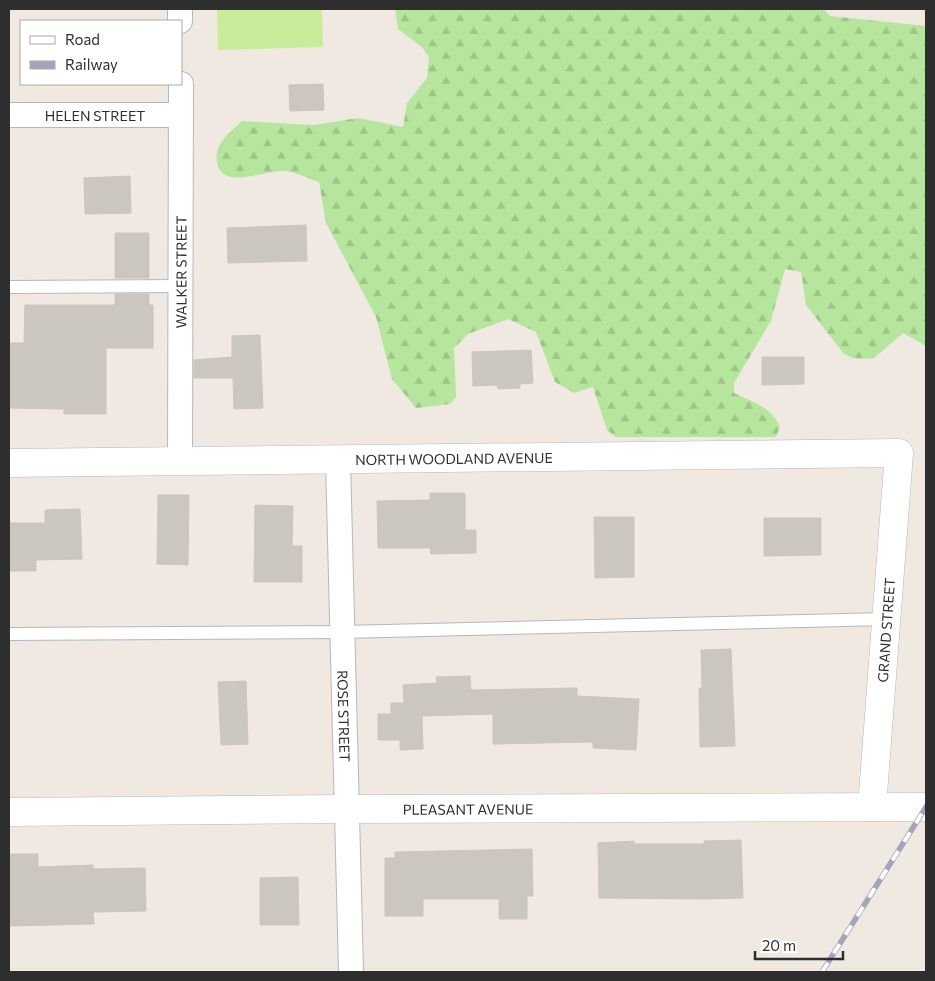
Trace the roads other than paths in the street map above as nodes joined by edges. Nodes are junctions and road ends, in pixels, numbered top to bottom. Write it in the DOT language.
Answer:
graph roads {
  1 [pos="181,85"];
  2 [pos="9,115"];
  3 [pos="181,115"];
  4 [pos="181,286"];
  5 [pos="9,287"];
  6 [pos="899,453"];
  7 [pos="338,460"];
  8 [pos="180,461"];
  9 [pos="9,463"];
  10 [pos="886,619"];
  11 [pos="343,632"];
  12 [pos="9,634"];
  13 [pos="872,807"];
  14 [pos="926,807"];
  15 [pos="348,809"];
  16 [pos="9,812"];
  17 [pos="351,972"];
  1 -- 3 [label="street, WALKER STREET"];
  2 -- 3 [label="street, HELEN STREET"];
  3 -- 4 [label="street, WALKER STREET"];
  4 -- 5 [label="lane"];
  4 -- 8 [label="street, WALKER STREET"];
  6 -- 7 [label="street, NORTH WOODLAND AVENUE"];
  6 -- 10 [label="street, GRAND STREET"];
  7 -- 8 [label="street, NORTH WOODLAND AVENUE"];
  7 -- 11 [label="street, ROSE STREET"];
  8 -- 9 [label="street, NORTH WOODLAND AVENUE"];
  10 -- 11 [label="lane"];
  10 -- 13 [label="street, GRAND STREET"];
  11 -- 12 [label="lane"];
  11 -- 15 [label="street, ROSE STREET"];
  13 -- 14 [label="street, PLEASANT AVENUE"];
  13 -- 15 [label="street, PLEASANT AVENUE"];
  15 -- 16 [label="street, PLEASANT AVENUE"];
  15 -- 17 [label="street, ROSE STREET"];
}
